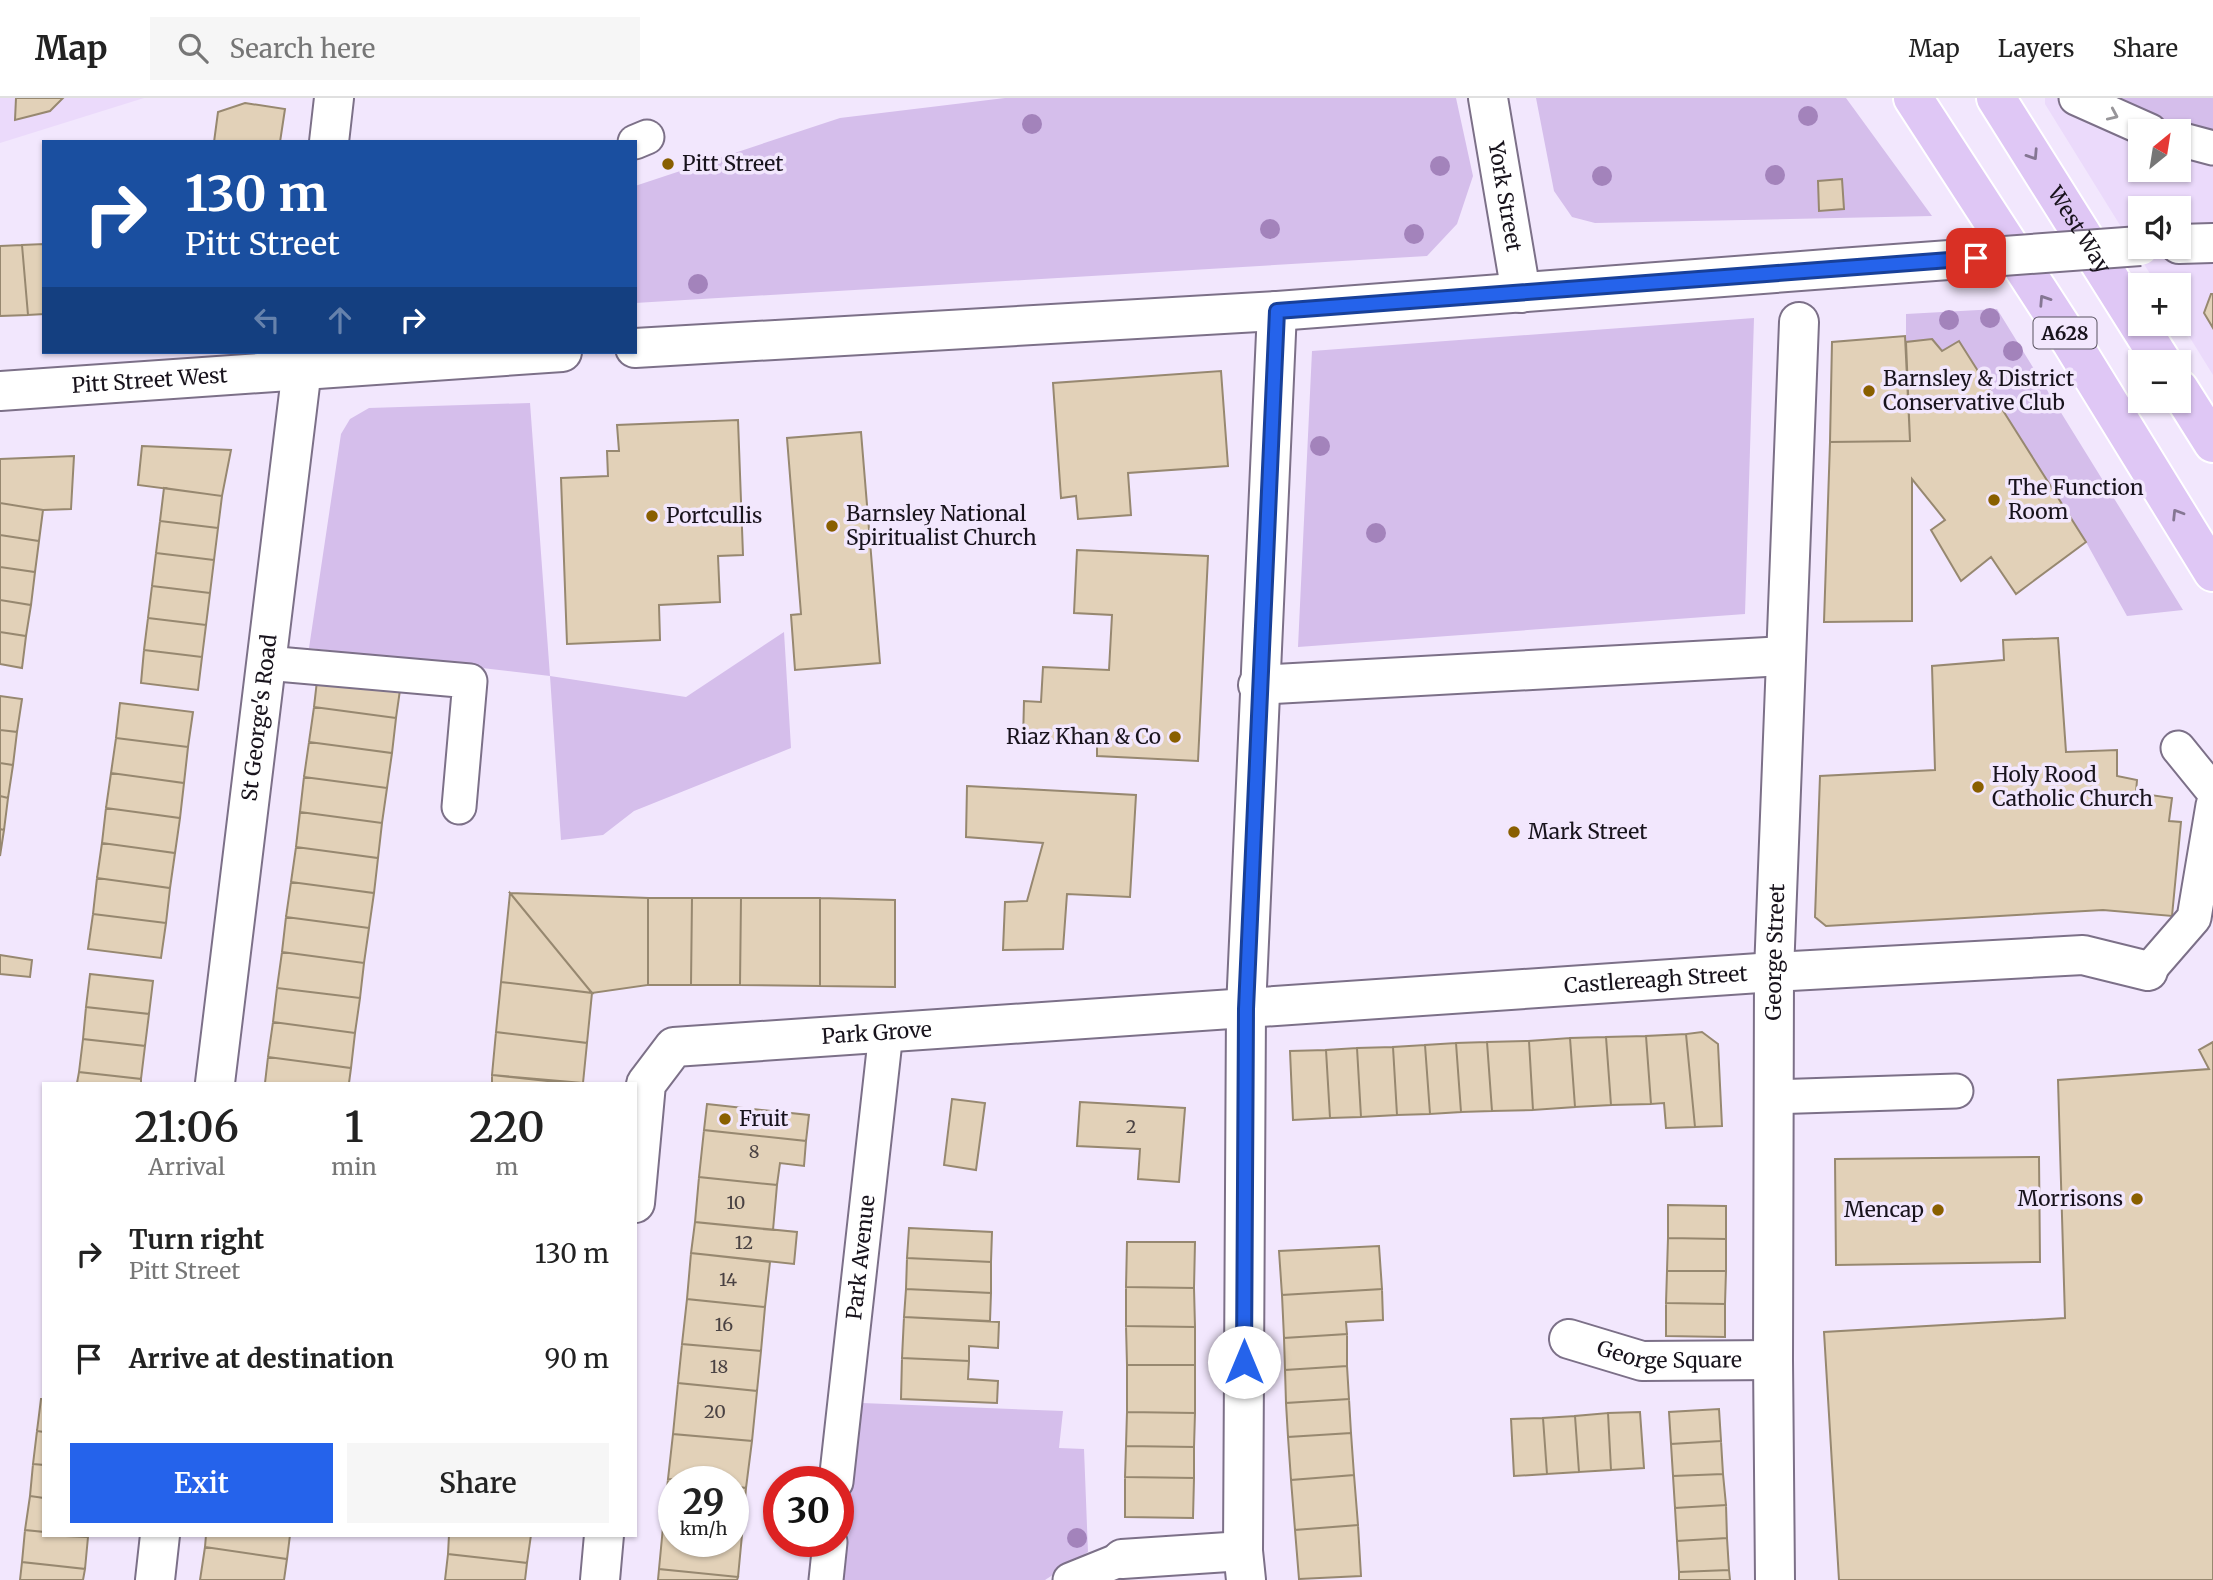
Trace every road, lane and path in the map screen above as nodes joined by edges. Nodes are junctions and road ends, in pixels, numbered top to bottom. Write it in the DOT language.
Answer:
graph roads {
  1 [pos="334,98"];
  2 [pos="1488,98"];
  3 [pos="1913,98"];
  4 [pos="1996,98"];
  5 [pos="2076,98"];
  6 [pos="2128,121"];
  7 [pos="329,140"];
  8 [pos="2191,142"];
  9 [pos="2213,148"];
  10 [pos="2213,243"];
  11 [pos="2191,244"];
  12 [pos="2128,247"];
  13 [pos="1521,293"];
  14 [pos="1277,311"];
  15 [pos="1799,322"];
  16 [pos="637,348"];
  17 [pos="2154,350"];
  18 [pos="488,354"];
  19 [pos="302,361"];
  20 [pos="0,391"];
  21 [pos="2191,407"];
  22 [pos="2213,443"];
  23 [pos="2213,572"];
  24 [pos="1785,656"];
  25 [pos="266,663"];
  26 [pos="1258,685"];
  27 [pos="2178,748"];
  28 [pos="2213,791"];
  29 [pos="2213,805"];
  30 [pos="459,807"];
  31 [pos="2148,971"];
  32 [pos="1774,972"];
  33 [pos="1246,1009"];
  34 [pos="886,1032"];
  35 [pos="215,1082"];
  36 [pos="1956,1091"];
  37 [pos="1772,1097"];
  38 [pos="637,1181"];
  39 [pos="1569,1339"];
  40 [pos="1773,1360"];
  41 [pos="838,1466"];
  42 [pos="160,1537"];
  43 [pos="604,1537"];
  44 [pos="828,1557"];
  45 [pos="1122,1559"];
  46 [pos="1244,1566"];
  47 [pos="155,1580"];
  48 [pos="600,1580"];
  49 [pos="826,1580"];
  50 [pos="1070,1580"];
  51 [pos="1775,1580"];
  1 -- 7 [label="street"];
  2 -- 13 [label="street, York Street"];
  23 -- 3 [label="highway, A628, one-way"];
  4 -- 17 [label="highway, West Way, one-way"];
  5 -- 6 [label="lane, one-way"];
  8 -- 9 [label="lane"];
  10 -- 11 [label="street"];
  12 -- 13 [label="street, bridge"];
  13 -- 14 [label="street"];
  14 -- 16 [label="street"];
  14 -- 26 [label="street"];
  15 -- 24 [label="street, George Street"];
  18 -- 19 [label="street"];
  19 -- 20 [label="street, Pitt Street West"];
  19 -- 25 [label="street, St George's Road"];
  21 -- 22 [label="highway"];
  24 -- 26 [label="street"];
  24 -- 32 [label="street, George Street"];
  25 -- 30 [label="lane"];
  25 -- 35 [label="street, St George's Road"];
  26 -- 33 [label="street"];
  27 -- 28 [label="lane"];
  29 -- 31 [label="lane"];
  31 -- 32 [label="street, Castlereagh Street"];
  32 -- 33 [label="street, Castlereagh Street"];
  32 -- 37 [label="street, George Street"];
  33 -- 34 [label="street, Park Grove"];
  33 -- 46 [label="street"];
  34 -- 38 [label="street, Park Grove"];
  34 -- 41 [label="lane, Park Avenue"];
  36 -- 37 [label="lane"];
  37 -- 40 [label="street, George Street"];
  39 -- 40 [label="street, George Square"];
  40 -- 51 [label="street, George Street"];
  42 -- 47 [label="street"];
  43 -- 48 [label="street"];
  44 -- 49 [label="lane"];
  45 -- 46 [label="street"];
  45 -- 50 [label="lane"];
}
